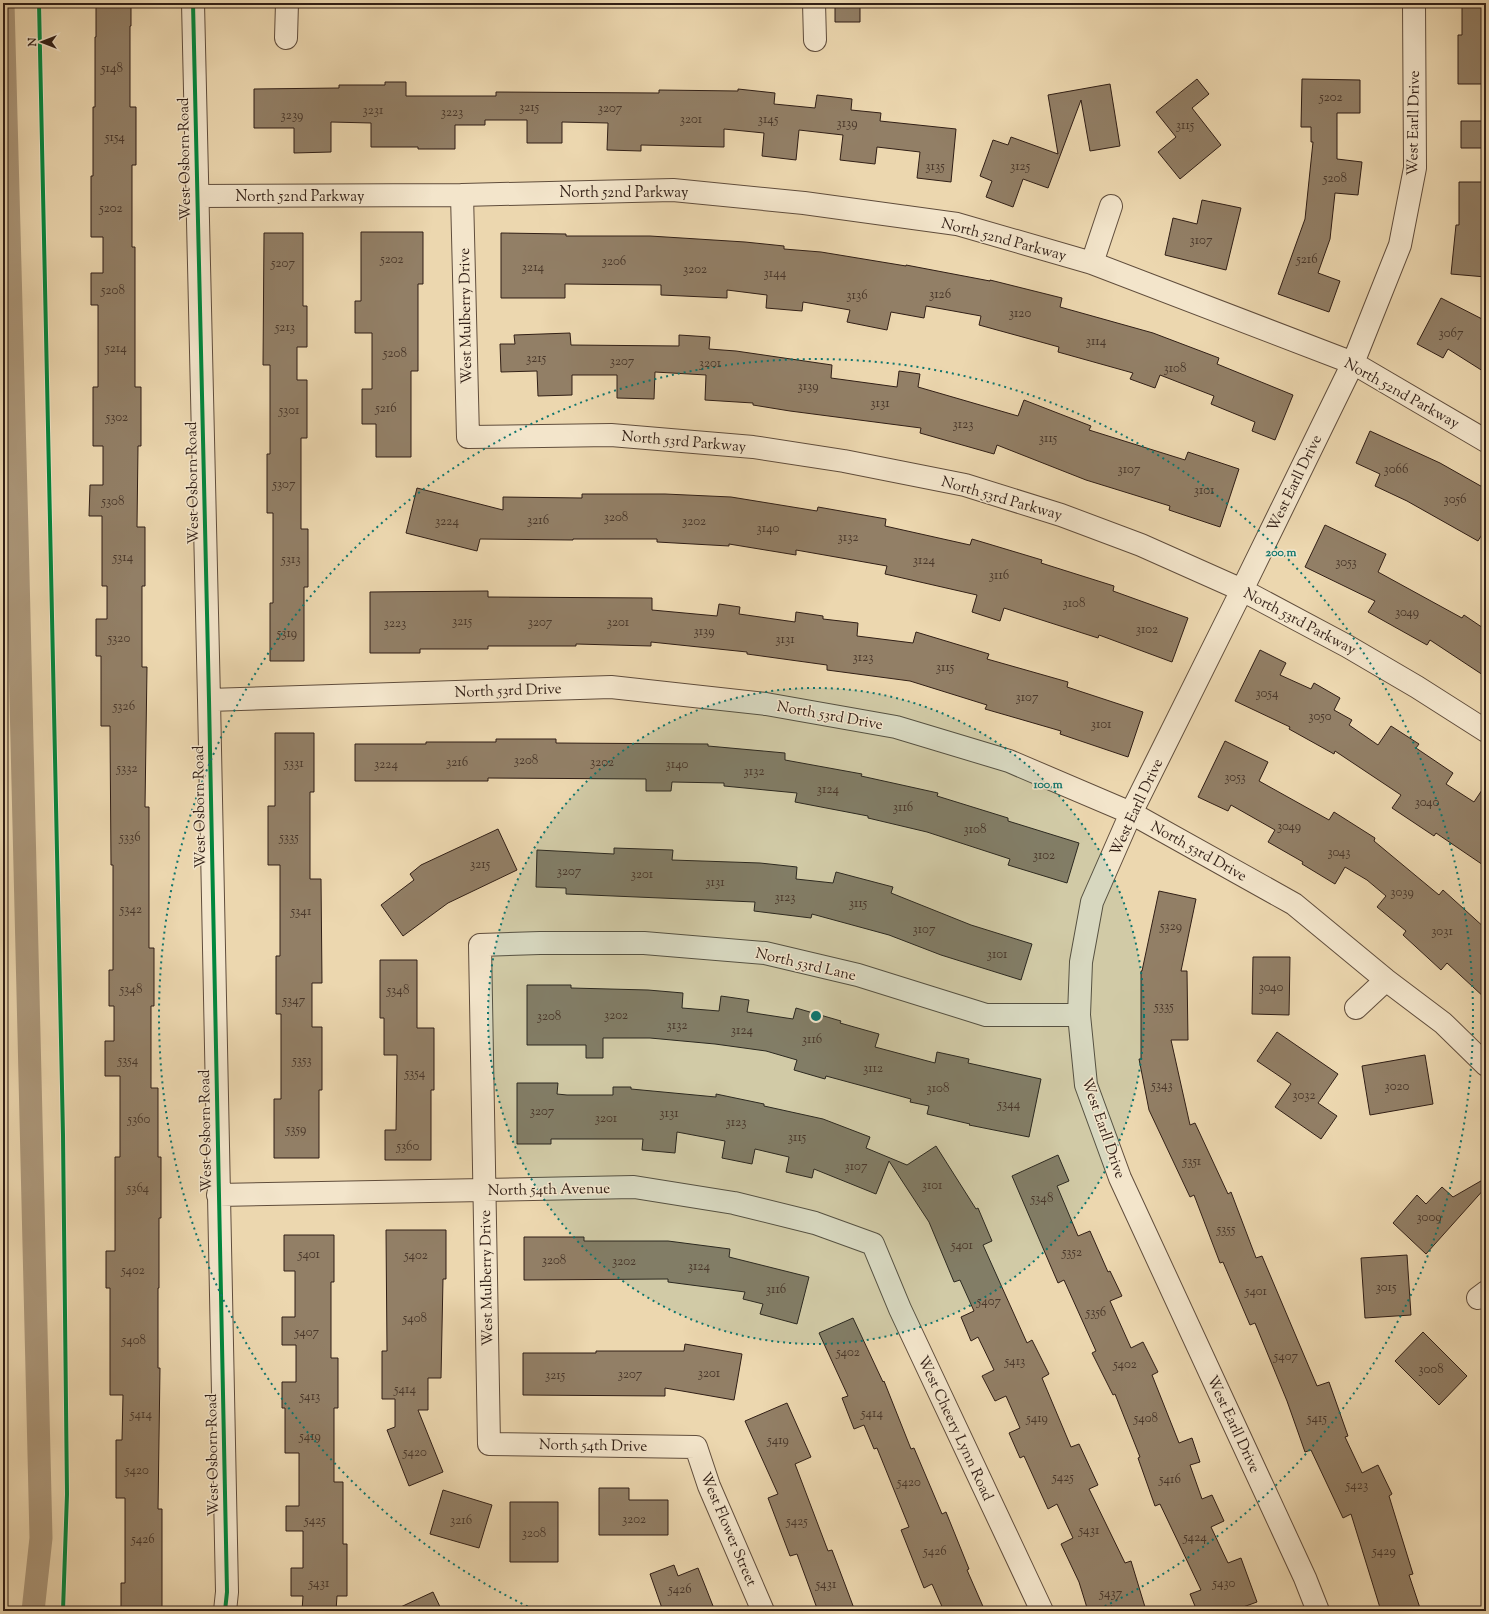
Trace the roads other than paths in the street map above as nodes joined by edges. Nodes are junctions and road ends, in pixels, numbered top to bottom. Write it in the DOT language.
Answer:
graph roads {
  1 [pos="193,3"];
  2 [pos="287,3"];
  3 [pos="814,3"];
  4 [pos="1414,3"];
  5 [pos="286,38"];
  6 [pos="815,40"];
  7 [pos="462,195"];
  8 [pos="197,196"];
  9 [pos="1111,206"];
  10 [pos="1092,263"];
  11 [pos="1353,363"];
  12 [pos="468,437"];
  13 [pos="1486,441"];
  14 [pos="1242,590"];
  15 [pos="209,700"];
  16 [pos="1486,732"];
  17 [pos="1131,813"];
  18 [pos="480,945"];
  19 [pos="1386,980"];
  20 [pos="1356,1008"];
  21 [pos="1079,1015"];
  22 [pos="1486,1065"];
  23 [pos="484,1190"];
  24 [pos="218,1195"];
  25 [pos="873,1244"];
  26 [pos="489,1444"];
  27 [pos="696,1447"];
  28 [pos="225,1611"];
  29 [pos="763,1611"];
  30 [pos="1042,1611"];
  31 [pos="1318,1611"];
  1 -- 8 [label="street, West Osborn Road"];
  2 -- 5 [label="street"];
  3 -- 6 [label="street"];
  4 -- 11 [label="street, West Earll Drive"];
  7 -- 8 [label="street, North 52nd Parkway"];
  7 -- 10 [label="street, North 52nd Parkway"];
  7 -- 12 [label="street, West Mulberry Drive"];
  8 -- 15 [label="street, West Osborn Road"];
  9 -- 10 [label="street"];
  10 -- 11 [label="street, North 52nd Parkway"];
  11 -- 13 [label="street, North 52nd Parkway"];
  11 -- 14 [label="street, West Earll Drive"];
  12 -- 14 [label="street, North 53rd Parkway"];
  14 -- 16 [label="street, North 53rd Parkway"];
  14 -- 17 [label="street, West Earll Drive"];
  15 -- 17 [label="street, North 53rd Drive"];
  15 -- 24 [label="street, West Osborn Road"];
  17 -- 19 [label="street, North 53rd Drive"];
  17 -- 21 [label="street, West Earll Drive"];
  18 -- 21 [label="street, North 53rd Lane"];
  18 -- 23 [label="street, West Mulberry Drive"];
  19 -- 20 [label="street"];
  19 -- 22 [label="street, North 53rd Drive"];
  21 -- 31 [label="street, West Earll Drive"];
  23 -- 24 [label="street, North 54th Avenue"];
  23 -- 25 [label="street, North 54th Avenue"];
  23 -- 26 [label="street, West Mulberry Drive"];
  24 -- 28 [label="street, West Osborn Road"];
  25 -- 30 [label="street, West Cheery Lynn Road"];
  26 -- 27 [label="street, North 54th Drive"];
  27 -- 29 [label="street, West Flower Street"];
}
